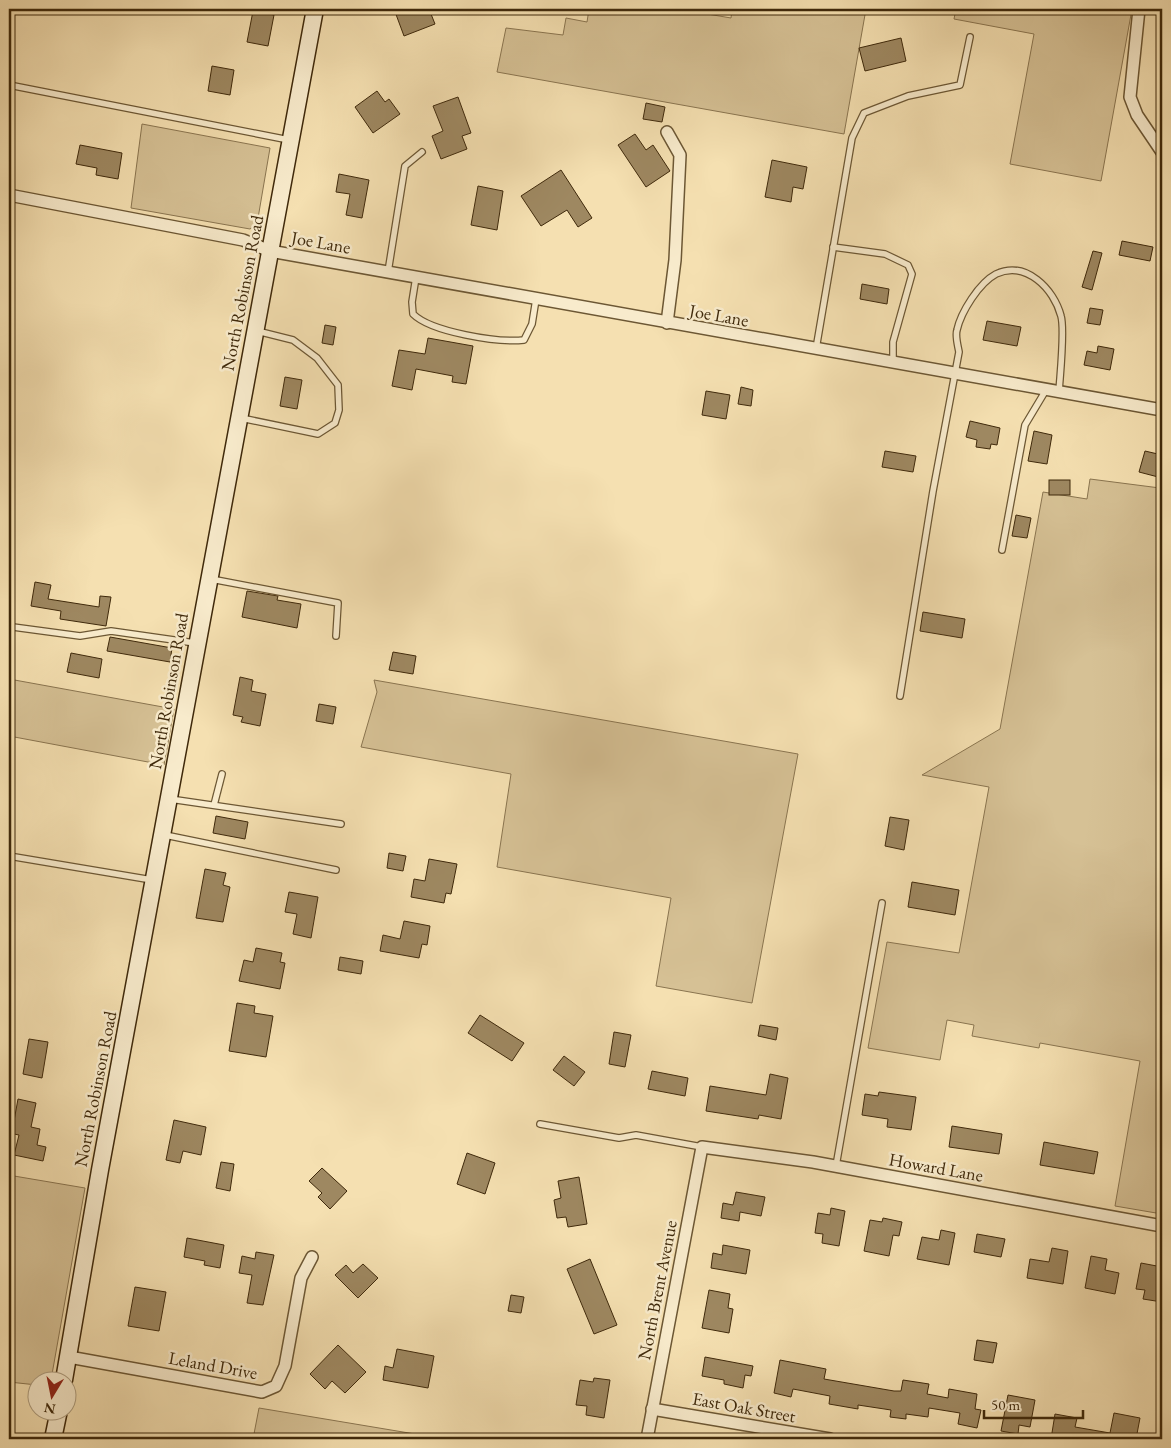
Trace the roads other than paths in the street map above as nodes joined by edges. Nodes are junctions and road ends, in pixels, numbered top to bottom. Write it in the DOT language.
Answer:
graph roads {
  1 [pos="315,9"];
  2 [pos="1139,9"];
  3 [pos="970,37"];
  4 [pos="9,85"];
  5 [pos="667,132"];
  6 [pos="291,140"];
  7 [pos="422,152"];
  8 [pos="1162,152"];
  9 [pos="9,195"];
  10 [pos="833,247"];
  11 [pos="270,251"];
  12 [pos="388,272"];
  13 [pos="416,277"];
  14 [pos="536,299"];
  15 [pos="666,324"];
  16 [pos="256,331"];
  17 [pos="816,350"];
  18 [pos="893,363"];
  19 [pos="954,373"];
  20 [pos="1046,390"];
  21 [pos="1059,392"];
  22 [pos="1162,410"];
  23 [pos="239,418"];
  24 [pos="1002,550"];
  25 [pos="209,579"];
  26 [pos="13,627"];
  27 [pos="336,636"];
  28 [pos="197,644"];
  29 [pos="900,696"];
  30 [pos="222,774"];
  31 [pos="169,798"];
  32 [pos="214,805"];
  33 [pos="341,824"];
  34 [pos="163,835"];
  35 [pos="9,856"];
  36 [pos="336,870"];
  37 [pos="154,881"];
  38 [pos="882,903"];
  39 [pos="540,1124"];
  40 [pos="702,1147"];
  41 [pos="836,1166"];
  42 [pos="1162,1226"];
  43 [pos="312,1257"];
  44 [pos="69,1357"];
  45 [pos="66,1370"];
  46 [pos="652,1409"];
  47 [pos="56,1420"];
  48 [pos="53,1439"];
  49 [pos="647,1439"];
  50 [pos="830,1439"];
  1 -- 6 [label="street, North Robinson Road"];
  2 -- 8 [label="street"];
  3 -- 10 [label="lane"];
  4 -- 6 [label="lane"];
  5 -- 15 [label="street"];
  6 -- 11 [label="street, North Robinson Road"];
  7 -- 12 [label="lane"];
  9 -- 11 [label="street, Joe Lane"];
  10 -- 17 [label="lane"];
  10 -- 18 [label="lane"];
  11 -- 12 [label="street, Joe Lane"];
  11 -- 16 [label="street, North Robinson Road"];
  12 -- 13 [label="street, Joe Lane"];
  13 -- 14 [label="street, Joe Lane"];
  13 -- 14 [label="lane"];
  14 -- 15 [label="street, Joe Lane"];
  15 -- 17 [label="street, Joe Lane"];
  16 -- 23 [label="street, North Robinson Road"];
  16 -- 23 [label="lane"];
  17 -- 18 [label="street, Joe Lane"];
  18 -- 19 [label="street, Joe Lane"];
  19 -- 20 [label="street, Joe Lane"];
  19 -- 21 [label="lane"];
  19 -- 29 [label="lane"];
  20 -- 21 [label="street, Joe Lane"];
  20 -- 24 [label="lane"];
  21 -- 22 [label="street, Joe Lane"];
  23 -- 25 [label="street, North Robinson Road"];
  25 -- 27 [label="lane"];
  25 -- 28 [label="street, North Robinson Road"];
  26 -- 28 [label="lane"];
  28 -- 31 [label="street, North Robinson Road"];
  30 -- 32 [label="lane"];
  31 -- 32 [label="lane"];
  31 -- 34 [label="street, North Robinson Road"];
  32 -- 33 [label="lane"];
  34 -- 36 [label="lane"];
  34 -- 37 [label="street, North Robinson Road"];
  35 -- 37 [label="lane"];
  37 -- 44 [label="street, North Robinson Road"];
  38 -- 41 [label="lane"];
  39 -- 40 [label="lane"];
  40 -- 41 [label="street, Howard Lane"];
  40 -- 46 [label="street, North Brent Avenue"];
  41 -- 42 [label="street, Howard Lane"];
  43 -- 44 [label="street, Leland Drive"];
  44 -- 45 [label="street, North Robinson Road"];
  46 -- 49 [label="street, North Brent Avenue"];
  46 -- 50 [label="street, East Oak Street"];
  47 -- 48 [label="street"];
}
